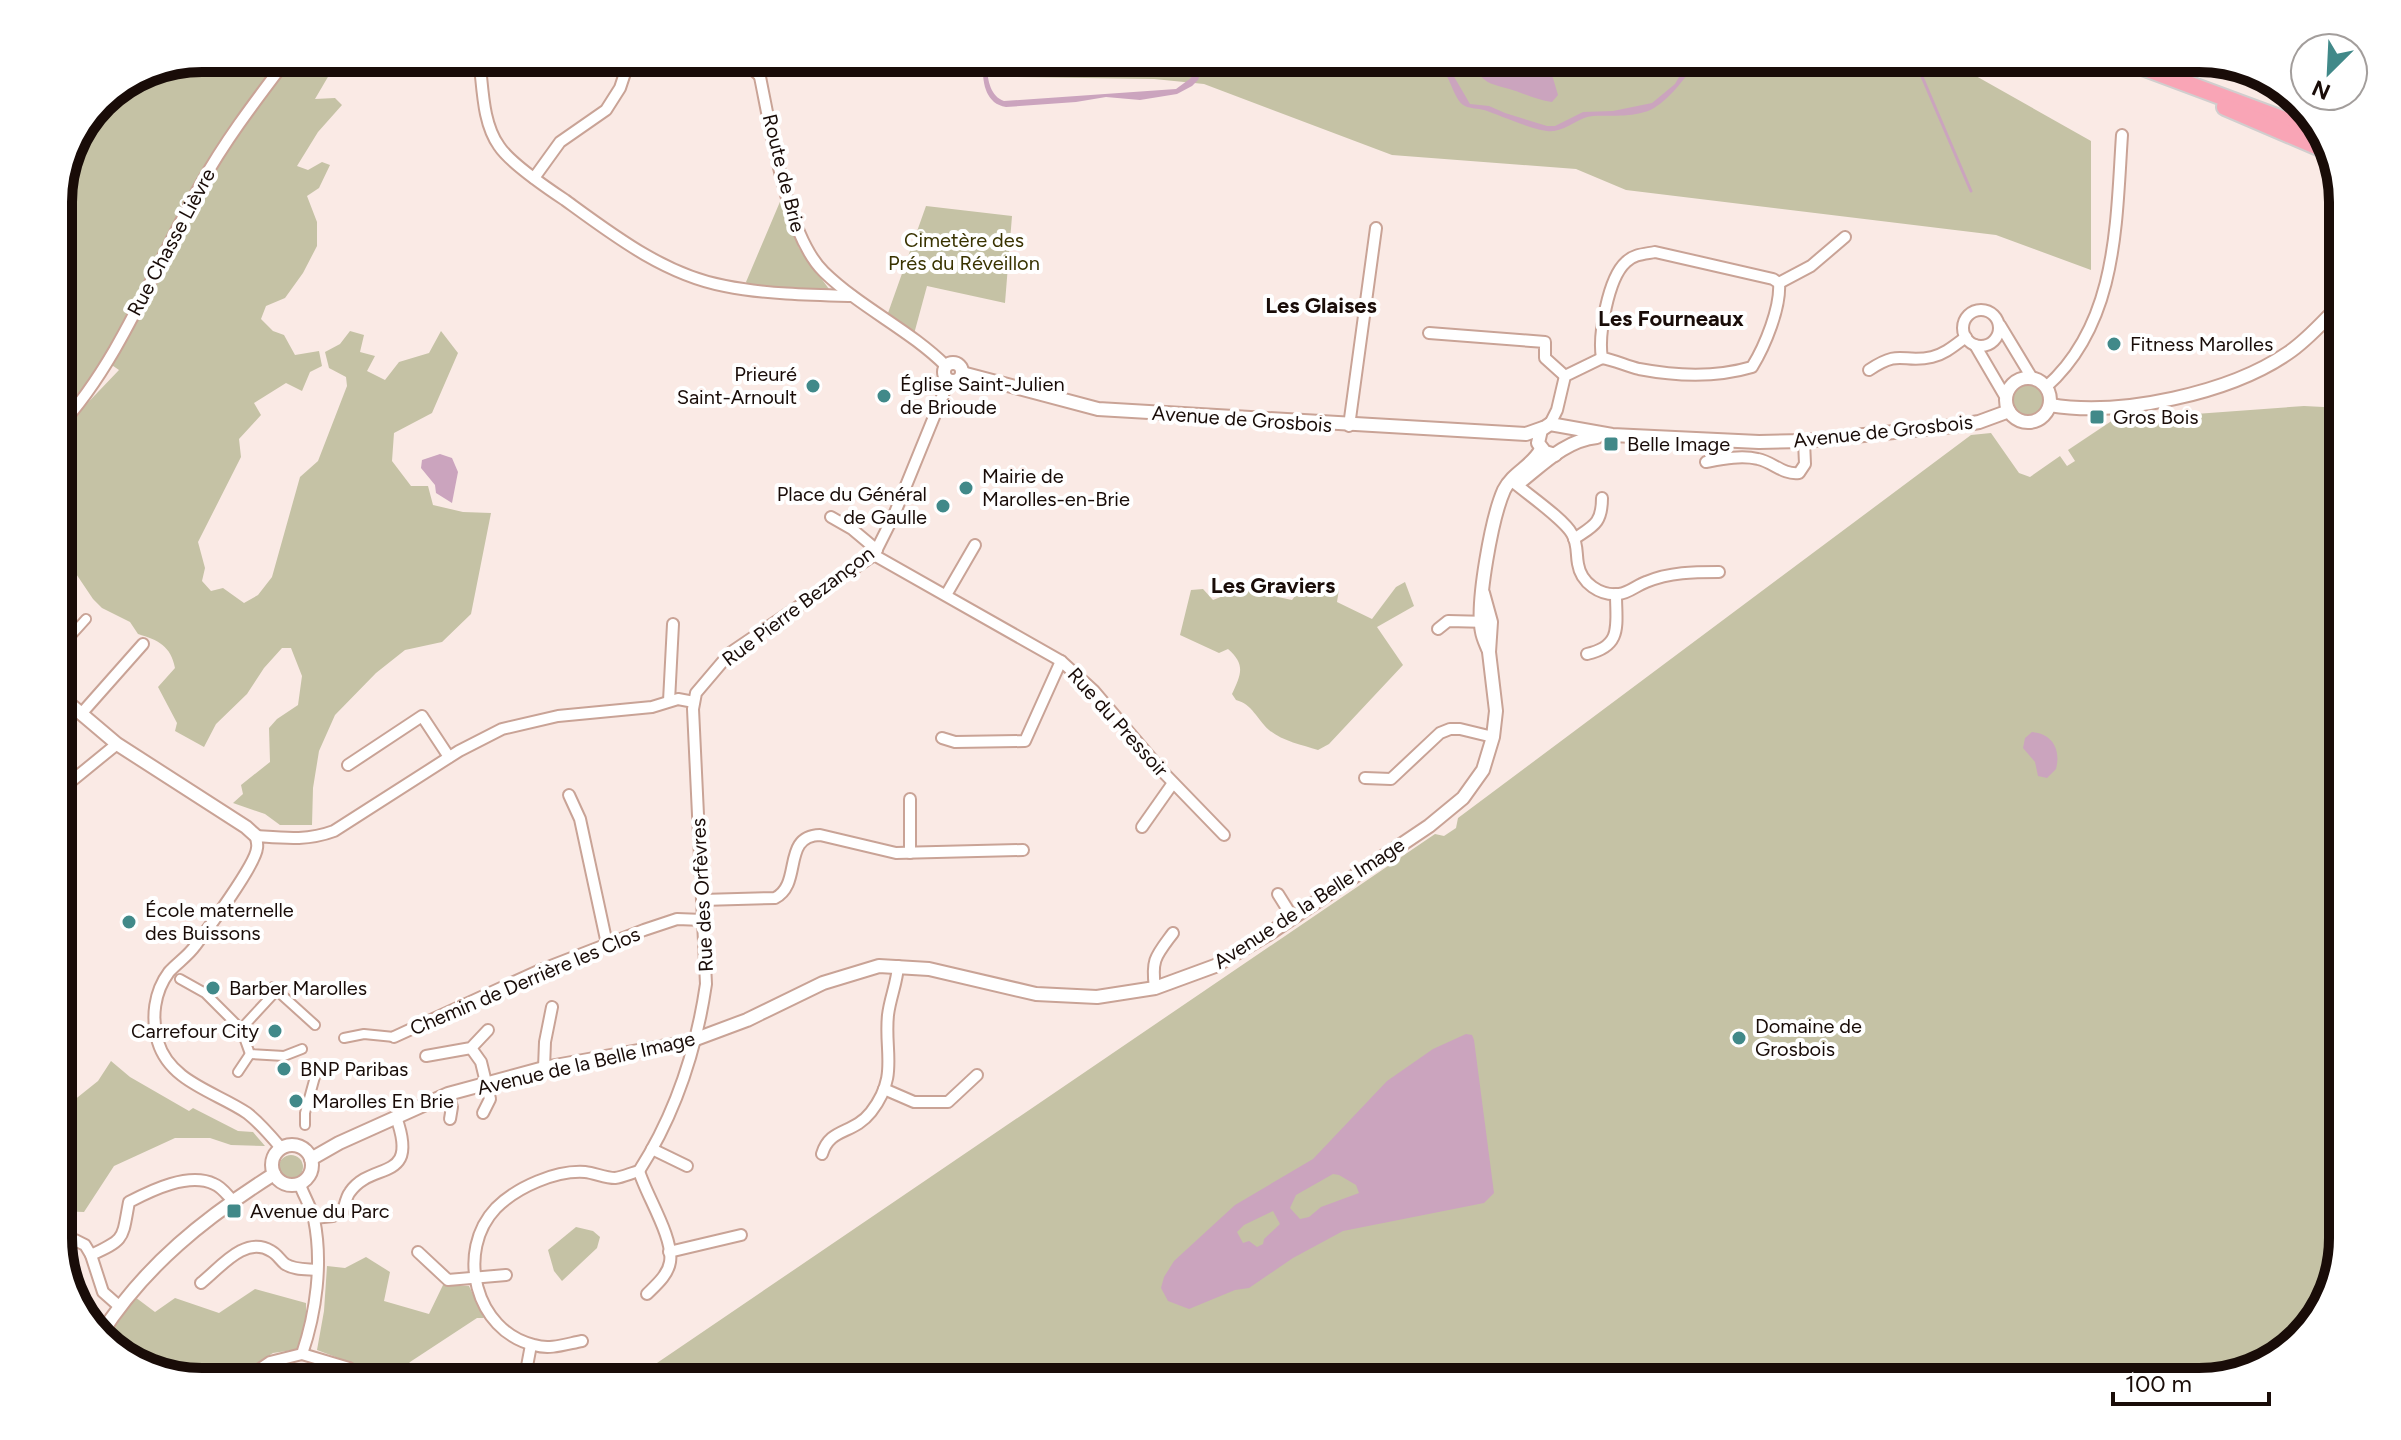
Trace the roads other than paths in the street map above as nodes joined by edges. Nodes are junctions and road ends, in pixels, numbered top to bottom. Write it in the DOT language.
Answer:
graph roads {
  1 [pos="278,72"];
  2 [pos="481,72"];
  3 [pos="625,72"];
  4 [pos="755,72"];
  5 [pos="759,72"];
  6 [pos="2152,72"];
  7 [pos="760,76"];
  8 [pos="2167,78"];
  9 [pos="2306,128"];
  10 [pos="2122,135"];
  11 [pos="2316,146"];
  12 [pos="534,178"];
  13 [pos="1376,228"];
  14 [pos="1845,237"];
  15 [pos="1779,283"];
  16 [pos="852,296"];
  17 [pos="2329,315"];
  18 [pos="1996,318"];
  19 [pos="1429,333"];
  20 [pos="1966,337"];
  21 [pos="1975,345"];
  22 [pos="1602,358"];
  23 [pos="946,366"];
  24 [pos="1869,370"];
  25 [pos="962,373"];
  26 [pos="1565,376"];
  27 [pos="2032,378"];
  28 [pos="949,380"];
  29 [pos="2046,387"];
  30 [pos="2006,398"];
  31 [pos="2050,405"];
  32 [pos="2114,406"];
  33 [pos="2009,411"];
  34 [pos="72,413"];
  35 [pos="2042,418"];
  36 [pos="1349,426"];
  37 [pos="1554,426"];
  38 [pos="1526,434"];
  39 [pos="1612,435"];
  40 [pos="1804,441"];
  41 [pos="1568,444"];
  42 [pos="1540,446"];
  43 [pos="1555,455"];
  44 [pos="1706,462"];
  45 [pos="1514,482"];
  46 [pos="1602,498"];
  47 [pos="831,517"];
  48 [pos="1574,539"];
  49 [pos="975,545"];
  50 [pos="875,552"];
  51 [pos="1719,572"];
  52 [pos="1616,594"];
  53 [pos="946,595"];
  54 [pos="86,619"];
  55 [pos="1486,622"];
  56 [pos="673,624"];
  57 [pos="1438,629"];
  58 [pos="72,634"];
  59 [pos="143,644"];
  60 [pos="1587,654"];
  61 [pos="1061,661"];
  62 [pos="669,701"];
  63 [pos="694,702"];
  64 [pos="72,706"];
  65 [pos="81,714"];
  66 [pos="1493,737"];
  67 [pos="942,738"];
  68 [pos="117,744"];
  69 [pos="449,757"];
  70 [pos="348,765"];
  71 [pos="1365,778"];
  72 [pos="72,781"];
  73 [pos="1173,783"];
  74 [pos="569,795"];
  75 [pos="910,799"];
  76 [pos="1142,827"];
  77 [pos="1224,835"];
  78 [pos="256,836"];
  79 [pos="1023,850"];
  80 [pos="910,853"];
  81 [pos="1278,894"];
  82 [pos="702,900"];
  83 [pos="1293,918"];
  84 [pos="703,920"];
  85 [pos="1173,933"];
  86 [pos="607,944"];
  87 [pos="898,966"];
  88 [pos="180,979"];
  89 [pos="1155,988"];
  90 [pos="552,1007"];
  91 [pos="315,1025"];
  92 [pos="241,1029"];
  93 [pos="488,1030"];
  94 [pos="394,1037"];
  95 [pos="344,1038"];
  96 [pos="695,1039"];
  97 [pos="471,1048"];
  98 [pos="302,1049"];
  99 [pos="250,1054"];
  100 [pos="426,1056"];
  101 [pos="318,1066"];
  102 [pos="544,1068"];
  103 [pos="238,1072"];
  104 [pos="977,1075"];
  105 [pos="486,1084"];
  106 [pos="884,1089"];
  107 [pos="448,1094"];
  108 [pos="483,1113"];
  109 [pos="396,1117"];
  110 [pos="450,1119"];
  111 [pos="305,1125"];
  112 [pos="281,1148"];
  113 [pos="652,1149"];
  114 [pos="822,1154"];
  115 [pos="311,1159"];
  116 [pos="687,1166"];
  117 [pos="639,1171"];
  118 [pos="274,1174"];
  119 [pos="300,1185"];
  120 [pos="233,1201"];
  121 [pos="314,1218"];
  122 [pos="741,1235"];
  123 [pos="72,1241"];
  124 [pos="418,1252"];
  125 [pos="669,1252"];
  126 [pos="91,1255"];
  127 [pos="317,1270"];
  128 [pos="506,1275"];
  129 [pos="476,1278"];
  130 [pos="201,1283"];
  131 [pos="647,1294"];
  132 [pos="120,1307"];
  133 [pos="108,1327"];
  134 [pos="582,1341"];
  135 [pos="531,1345"];
  136 [pos="302,1354"];
  137 [pos="261,1368"];
  138 [pos="349,1368"];
  139 [pos="527,1368"];
  1 -- 34 [label="street, Rue Chasse Lièvre"];
  2 -- 12 [label="street"];
  3 -- 12 [label="street"];
  4 -- 7 [label="street"];
  5 -- 7 [label="street, Route de Brie"];
  6 -- 8 [label="main road"];
  7 -- 16 [label="street, Route de Brie"];
  8 -- 9 [label="main road"];
  8 -- 11 [label="main road"];
  10 -- 29 [label="street"];
  12 -- 16 [label="street"];
  13 -- 36 [label="street"];
  14 -- 15 [label="street"];
  15 -- 22 [label="street"];
  15 -- 22 [label="street"];
  16 -- 23 [label="street, Route de Brie"];
  17 -- 32 [label="street"];
  18 -- 20 [label="street"];
  18 -- 21 [label="street"];
  18 -- 27 [label="street"];
  19 -- 26 [label="street"];
  20 -- 21 [label="street"];
  20 -- 24 [label="street"];
  21 -- 30 [label="street"];
  22 -- 26 [label="street"];
  23 -- 25 [label="street"];
  23 -- 28 [label="street"];
  25 -- 28 [label="street"];
  25 -- 36 [label="street, Avenue de Grosbois"];
  26 -- 37 [label="street"];
  27 -- 29 [label="street"];
  27 -- 30 [label="street"];
  28 -- 50 [label="street, Rue Pierre Bezançon"];
  29 -- 31 [label="street"];
  30 -- 33 [label="street"];
  31 -- 32 [label="street"];
  31 -- 35 [label="street"];
  32 -- 35 [label="street"];
  33 -- 35 [label="street"];
  33 -- 40 [label="street, Avenue de Grosbois"];
  36 -- 38 [label="street, Avenue de Grosbois"];
  37 -- 38 [label="street, Avenue de Grosbois"];
  37 -- 39 [label="street, Avenue de Grosbois"];
  37 -- 41 [label="street"];
  37 -- 42 [label="street"];
  38 -- 42 [label="street"];
  39 -- 40 [label="street, Avenue de Grosbois"];
  39 -- 41 [label="street, Avenue de Grosbois"];
  40 -- 44 [label="street"];
  41 -- 43 [label="street, Avenue de la Belle Image"];
  42 -- 43 [label="street"];
  42 -- 45 [label="street, Avenue de la Belle Image"];
  43 -- 45 [label="street, Avenue de la Belle Image"];
  45 -- 48 [label="street"];
  45 -- 55 [label="street, Avenue de la Belle Image"];
  46 -- 48 [label="street"];
  47 -- 50 [label="street, Rue du Pressoir"];
  48 -- 52 [label="street"];
  49 -- 53 [label="street"];
  50 -- 53 [label="street, Rue du Pressoir"];
  50 -- 63 [label="street, Rue Pierre Bezançon"];
  51 -- 52 [label="street"];
  52 -- 60 [label="street"];
  53 -- 61 [label="street, Rue du Pressoir"];
  54 -- 58 [label="street"];
  55 -- 57 [label="street"];
  55 -- 66 [label="street, Avenue de la Belle Image"];
  56 -- 62 [label="street"];
  59 -- 65 [label="street"];
  61 -- 67 [label="street"];
  61 -- 73 [label="street, Rue du Pressoir"];
  62 -- 63 [label="street"];
  62 -- 69 [label="street"];
  63 -- 82 [label="street, Rue des Orfèvres"];
  64 -- 65 [label="street"];
  65 -- 68 [label="street"];
  66 -- 71 [label="street"];
  66 -- 83 [label="street, Avenue de la Belle Image"];
  68 -- 72 [label="street"];
  68 -- 78 [label="street"];
  69 -- 70 [label="street"];
  69 -- 78 [label="street"];
  73 -- 76 [label="street"];
  73 -- 77 [label="street, Rue du Pressoir"];
  74 -- 86 [label="street"];
  75 -- 80 [label="street"];
  78 -- 112 [label="street"];
  79 -- 80 [label="street"];
  80 -- 82 [label="street"];
  81 -- 83 [label="street"];
  82 -- 84 [label="street, Rue des Orfèvres"];
  83 -- 89 [label="street, Avenue de la Belle Image"];
  84 -- 86 [label="street, Chemin de Derrière les Clos"];
  84 -- 96 [label="street, Rue des Orfèvres"];
  85 -- 89 [label="street"];
  86 -- 94 [label="street, Chemin de Derrière les Clos"];
  87 -- 89 [label="street, Avenue de la Belle Image"];
  87 -- 96 [label="street, Avenue de la Belle Image"];
  87 -- 106 [label="street"];
  88 -- 92 [label="street"];
  90 -- 102 [label="street"];
  91 -- 92 [label="street"];
  92 -- 99 [label="street"];
  93 -- 97 [label="street"];
  94 -- 95 [label="street"];
  96 -- 102 [label="street, Avenue de la Belle Image"];
  96 -- 113 [label="street, Rue des Orfèvres"];
  97 -- 100 [label="street"];
  97 -- 105 [label="street"];
  98 -- 99 [label="street"];
  99 -- 103 [label="street"];
  101 -- 111 [label="street"];
  102 -- 105 [label="street, Avenue de la Belle Image"];
  104 -- 106 [label="street"];
  105 -- 107 [label="street, Avenue de la Belle Image"];
  105 -- 108 [label="street"];
  106 -- 114 [label="street"];
  107 -- 109 [label="street, Avenue de la Belle Image"];
  107 -- 110 [label="street"];
  109 -- 115 [label="street, Avenue de la Belle Image"];
  109 -- 121 [label="street"];
  112 -- 115 [label="street"];
  112 -- 118 [label="street"];
  113 -- 116 [label="street"];
  113 -- 117 [label="street, Rue des Orfèvres"];
  115 -- 119 [label="street"];
  117 -- 125 [label="street"];
  117 -- 129 [label="street"];
  118 -- 119 [label="street"];
  118 -- 120 [label="street"];
  119 -- 121 [label="street"];
  120 -- 126 [label="street"];
  120 -- 132 [label="street"];
  121 -- 127 [label="street"];
  122 -- 125 [label="street"];
  123 -- 126 [label="street"];
  124 -- 129 [label="street"];
  125 -- 131 [label="street"];
  126 -- 132 [label="street"];
  127 -- 130 [label="street"];
  127 -- 136 [label="street"];
  128 -- 129 [label="street"];
  129 -- 135 [label="street"];
  132 -- 133 [label="street"];
  134 -- 135 [label="street"];
  135 -- 139 [label="street"];
  136 -- 137 [label="street"];
  136 -- 138 [label="street"];
}
